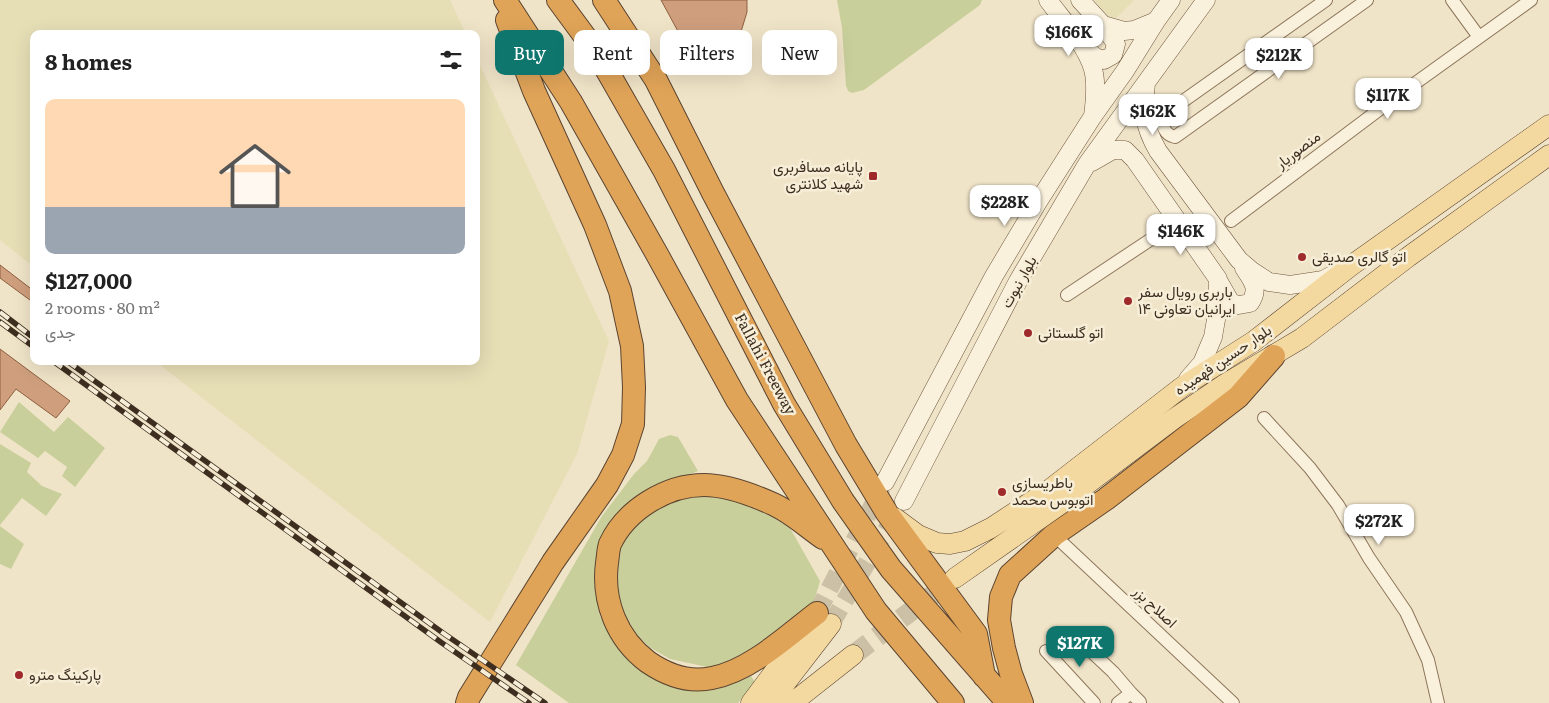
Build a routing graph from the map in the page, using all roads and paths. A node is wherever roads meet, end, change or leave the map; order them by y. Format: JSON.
{"nodes":[{"id":1,"x":500,"y":0,"type":"edge"},
{"id":2,"x":505,"y":0,"type":"edge"},
{"id":3,"x":558,"y":0,"type":"edge"},
{"id":4,"x":604,"y":0,"type":"edge"},
{"id":5,"x":1048,"y":0,"type":"edge"},
{"id":6,"x":1080,"y":0,"type":"edge"},
{"id":7,"x":1171,"y":0,"type":"edge"},
{"id":8,"x":1206,"y":0,"type":"edge"},
{"id":9,"x":1326,"y":0,"type":"edge"},
{"id":10,"x":1367,"y":0,"type":"edge"},
{"id":11,"x":1452,"y":0,"type":"edge"},
{"id":12,"x":1531,"y":0,"type":"edge"},
{"id":13,"x":1156,"y":21,"type":"junction"},
{"id":14,"x":1103,"y":25,"type":"junction"},
{"id":15,"x":1479,"y":37,"type":"junction"},
{"id":16,"x":1082,"y":45,"type":"junction"},
{"id":17,"x":1146,"y":81,"type":"junction"},
{"id":18,"x":1093,"y":116,"type":"junction"},
{"id":19,"x":1547,"y":131,"type":"edge"},
{"id":20,"x":1549,"y":155,"type":"edge"},
{"id":21,"x":1087,"y":164,"type":"junction"},
{"id":22,"x":1199,"y":206,"type":"junction"},
{"id":23,"x":1231,"y":221,"type":"dead end"},
{"id":24,"x":1177,"y":222,"type":"junction"},
{"id":25,"x":1239,"y":260,"type":"junction"},
{"id":26,"x":1352,"y":265,"type":"junction"},
{"id":27,"x":1218,"y":279,"type":"junction"},
{"id":28,"x":1067,"y":295,"type":"dead end"},
{"id":29,"x":1274,"y":356,"type":"junction"},
{"id":30,"x":1182,"y":387,"type":"junction"},
{"id":31,"x":1264,"y":418,"type":"dead end"},
{"id":32,"x":885,"y":482,"type":"tunnel mouth"},
{"id":33,"x":896,"y":507,"type":"junction"},
{"id":34,"x":1054,"y":535,"type":"junction"},
{"id":35,"x":833,"y":545,"type":"junction"},
{"id":36,"x":955,"y":578,"type":"tunnel mouth"},
{"id":37,"x":824,"y":619,"type":"junction"},
{"id":38,"x":1079,"y":640,"type":"dead end"},
{"id":39,"x":1046,"y":651,"type":"dead end"},
{"id":40,"x":854,"y":655,"type":"tunnel mouth"},
{"id":41,"x":984,"y":677,"type":"junction"},
{"id":42,"x":467,"y":703,"type":"edge"},
{"id":43,"x":751,"y":703,"type":"edge"},
{"id":44,"x":770,"y":703,"type":"edge"},
{"id":45,"x":792,"y":703,"type":"edge"},
{"id":46,"x":953,"y":703,"type":"edge"},
{"id":47,"x":1008,"y":703,"type":"edge"},
{"id":48,"x":1022,"y":703,"type":"edge"},
{"id":49,"x":1094,"y":703,"type":"edge"},
{"id":50,"x":1118,"y":703,"type":"edge"},
{"id":51,"x":1233,"y":703,"type":"edge"},
{"id":52,"x":1438,"y":703,"type":"edge"}],
"edges":[{"from":1,"to":42,"type":"highway"},
{"from":2,"to":35,"type":"highway"},
{"from":3,"to":41,"type":"highway","name":"Fallahi Freeway"},
{"from":4,"to":33,"type":"highway"},
{"from":5,"to":16,"type":"main road"},
{"from":6,"to":14,"type":"main road"},
{"from":7,"to":13,"type":"main road","name":"بلوار نبوت"},
{"from":8,"to":17,"type":"main road","name":"بلوار نبوت"},
{"from":9,"to":10,"type":"street"},
{"from":11,"to":15,"type":"street"},
{"from":12,"to":15,"type":"street","name":"منصوریار"},
{"from":13,"to":14,"type":"main road"},
{"from":13,"to":18,"type":"main road","name":"بلوار نبوت"},
{"from":14,"to":16,"type":"main road"},
{"from":15,"to":23,"type":"street","name":"منصوریار"},
{"from":16,"to":18,"type":"main road"},
{"from":17,"to":21,"type":"main road","name":"بلوار نبوت"},
{"from":17,"to":22,"type":"main road"},
{"from":18,"to":32,"type":"main road","name":"بلوار نبوت"},
{"from":19,"to":26,"type":"main road","name":"بلوار حسین فهمیده"},
{"from":20,"to":29,"type":"main road","name":"بلوار حسین فهمیده"},
{"from":21,"to":24,"type":"main road"},
{"from":21,"to":33,"type":"main road","name":"بلوار نبوت"},
{"from":22,"to":24,"type":"main road"},
{"from":22,"to":25,"type":"main road"},
{"from":24,"to":27,"type":"main road"},
{"from":24,"to":28,"type":"street"},
{"from":25,"to":26,"type":"main road"},
{"from":25,"to":27,"type":"main road"},
{"from":26,"to":30,"type":"main road","name":"بلوار حسین فهمیده"},
{"from":27,"to":30,"type":"main road"},
{"from":29,"to":34,"type":"highway"},
{"from":29,"to":36,"type":"main road","name":"بلوار حسین فهمیده"},
{"from":30,"to":33,"type":"main road","name":"بلوار حسین فهمیده"},
{"from":31,"to":52,"type":"street"},
{"from":33,"to":41,"type":"highway"},
{"from":34,"to":48,"type":"highway"},
{"from":34,"to":51,"type":"street","name":"اصلاح بزر"},
{"from":35,"to":37,"type":"highway"},
{"from":35,"to":46,"type":"highway"},
{"from":37,"to":43,"type":"main road"},
{"from":37,"to":44,"type":"main road"},
{"from":38,"to":50,"type":"street"},
{"from":39,"to":49,"type":"street"},
{"from":40,"to":45,"type":"main road"},
{"from":41,"to":47,"type":"highway","name":"Fallahi Freeway"}]}
